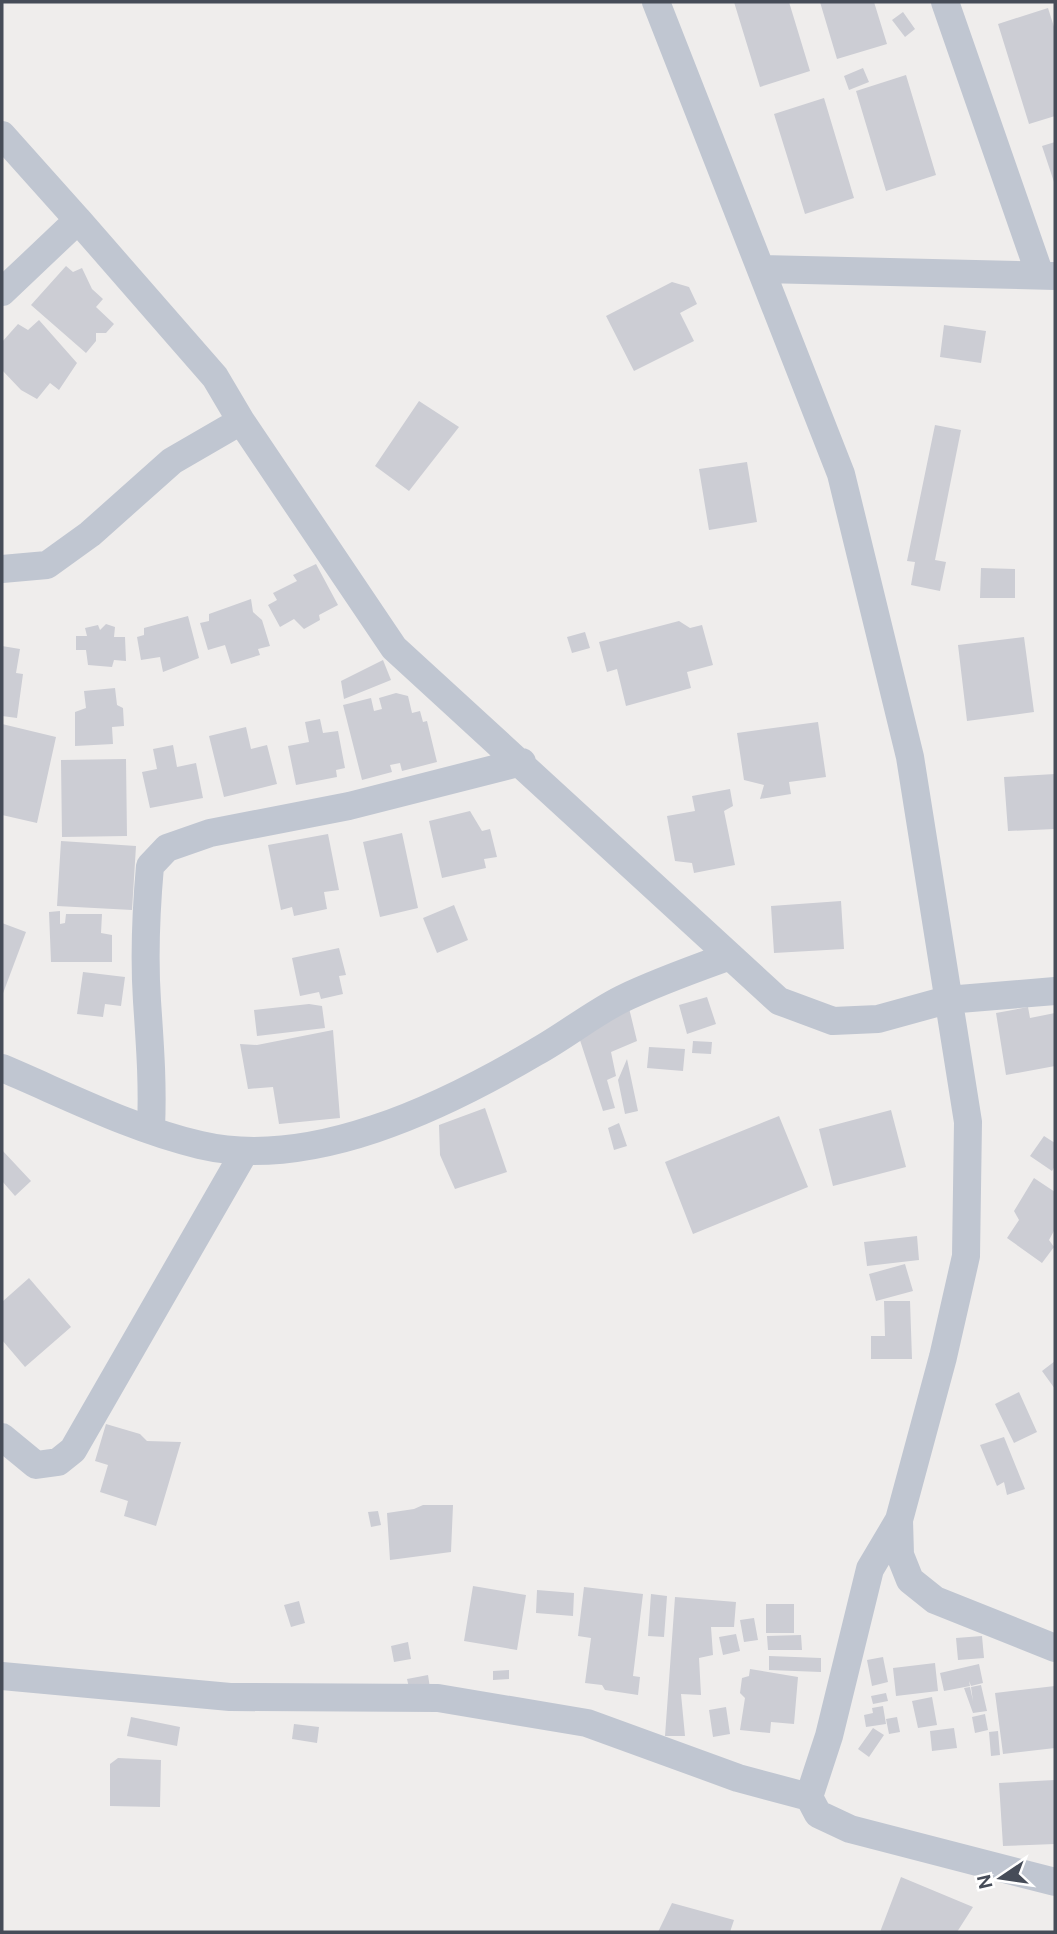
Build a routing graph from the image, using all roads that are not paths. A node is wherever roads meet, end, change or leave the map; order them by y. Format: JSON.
{"nodes":[{"id":1,"x":656,"y":2,"type":"edge"},
{"id":2,"x":946,"y":2,"type":"edge"},
{"id":3,"x":2,"y":135,"type":"edge"},
{"id":4,"x":78,"y":220,"type":"junction"},
{"id":5,"x":762,"y":269,"type":"junction"},
{"id":6,"x":1047,"y":275,"type":"edge"},
{"id":7,"x":2,"y":292,"type":"edge"},
{"id":8,"x":241,"y":421,"type":"junction"},
{"id":9,"x":2,"y":569,"type":"edge"},
{"id":10,"x":522,"y":762,"type":"junction"},
{"id":11,"x":730,"y":956,"type":"junction"},
{"id":12,"x":1055,"y":991,"type":"edge"},
{"id":13,"x":947,"y":1000,"type":"junction"},
{"id":14,"x":2,"y":1068,"type":"edge"},
{"id":15,"x":151,"y":1129,"type":"junction"},
{"id":16,"x":245,"y":1150,"type":"junction"},
{"id":17,"x":2,"y":1437,"type":"edge"},
{"id":18,"x":899,"y":1520,"type":"junction"},
{"id":19,"x":1055,"y":1647,"type":"edge"},
{"id":20,"x":2,"y":1676,"type":"edge"},
{"id":21,"x":809,"y":1797,"type":"junction"},
{"id":22,"x":1055,"y":1882,"type":"edge"}],
"edges":[{"from":1,"to":5,"type":"street"},
{"from":2,"to":6,"type":"street"},
{"from":3,"to":4,"type":"street"},
{"from":4,"to":7,"type":"street"},
{"from":4,"to":8,"type":"street"},
{"from":5,"to":6,"type":"street"},
{"from":5,"to":13,"type":"street"},
{"from":8,"to":9,"type":"street"},
{"from":8,"to":10,"type":"street"},
{"from":10,"to":11,"type":"street"},
{"from":10,"to":15,"type":"street"},
{"from":11,"to":13,"type":"street"},
{"from":11,"to":16,"type":"street"},
{"from":12,"to":13,"type":"street"},
{"from":13,"to":18,"type":"street"},
{"from":14,"to":15,"type":"street"},
{"from":15,"to":16,"type":"street"},
{"from":16,"to":17,"type":"street"},
{"from":18,"to":19,"type":"street"},
{"from":18,"to":21,"type":"street"},
{"from":20,"to":21,"type":"street"},
{"from":21,"to":22,"type":"street"}]}
